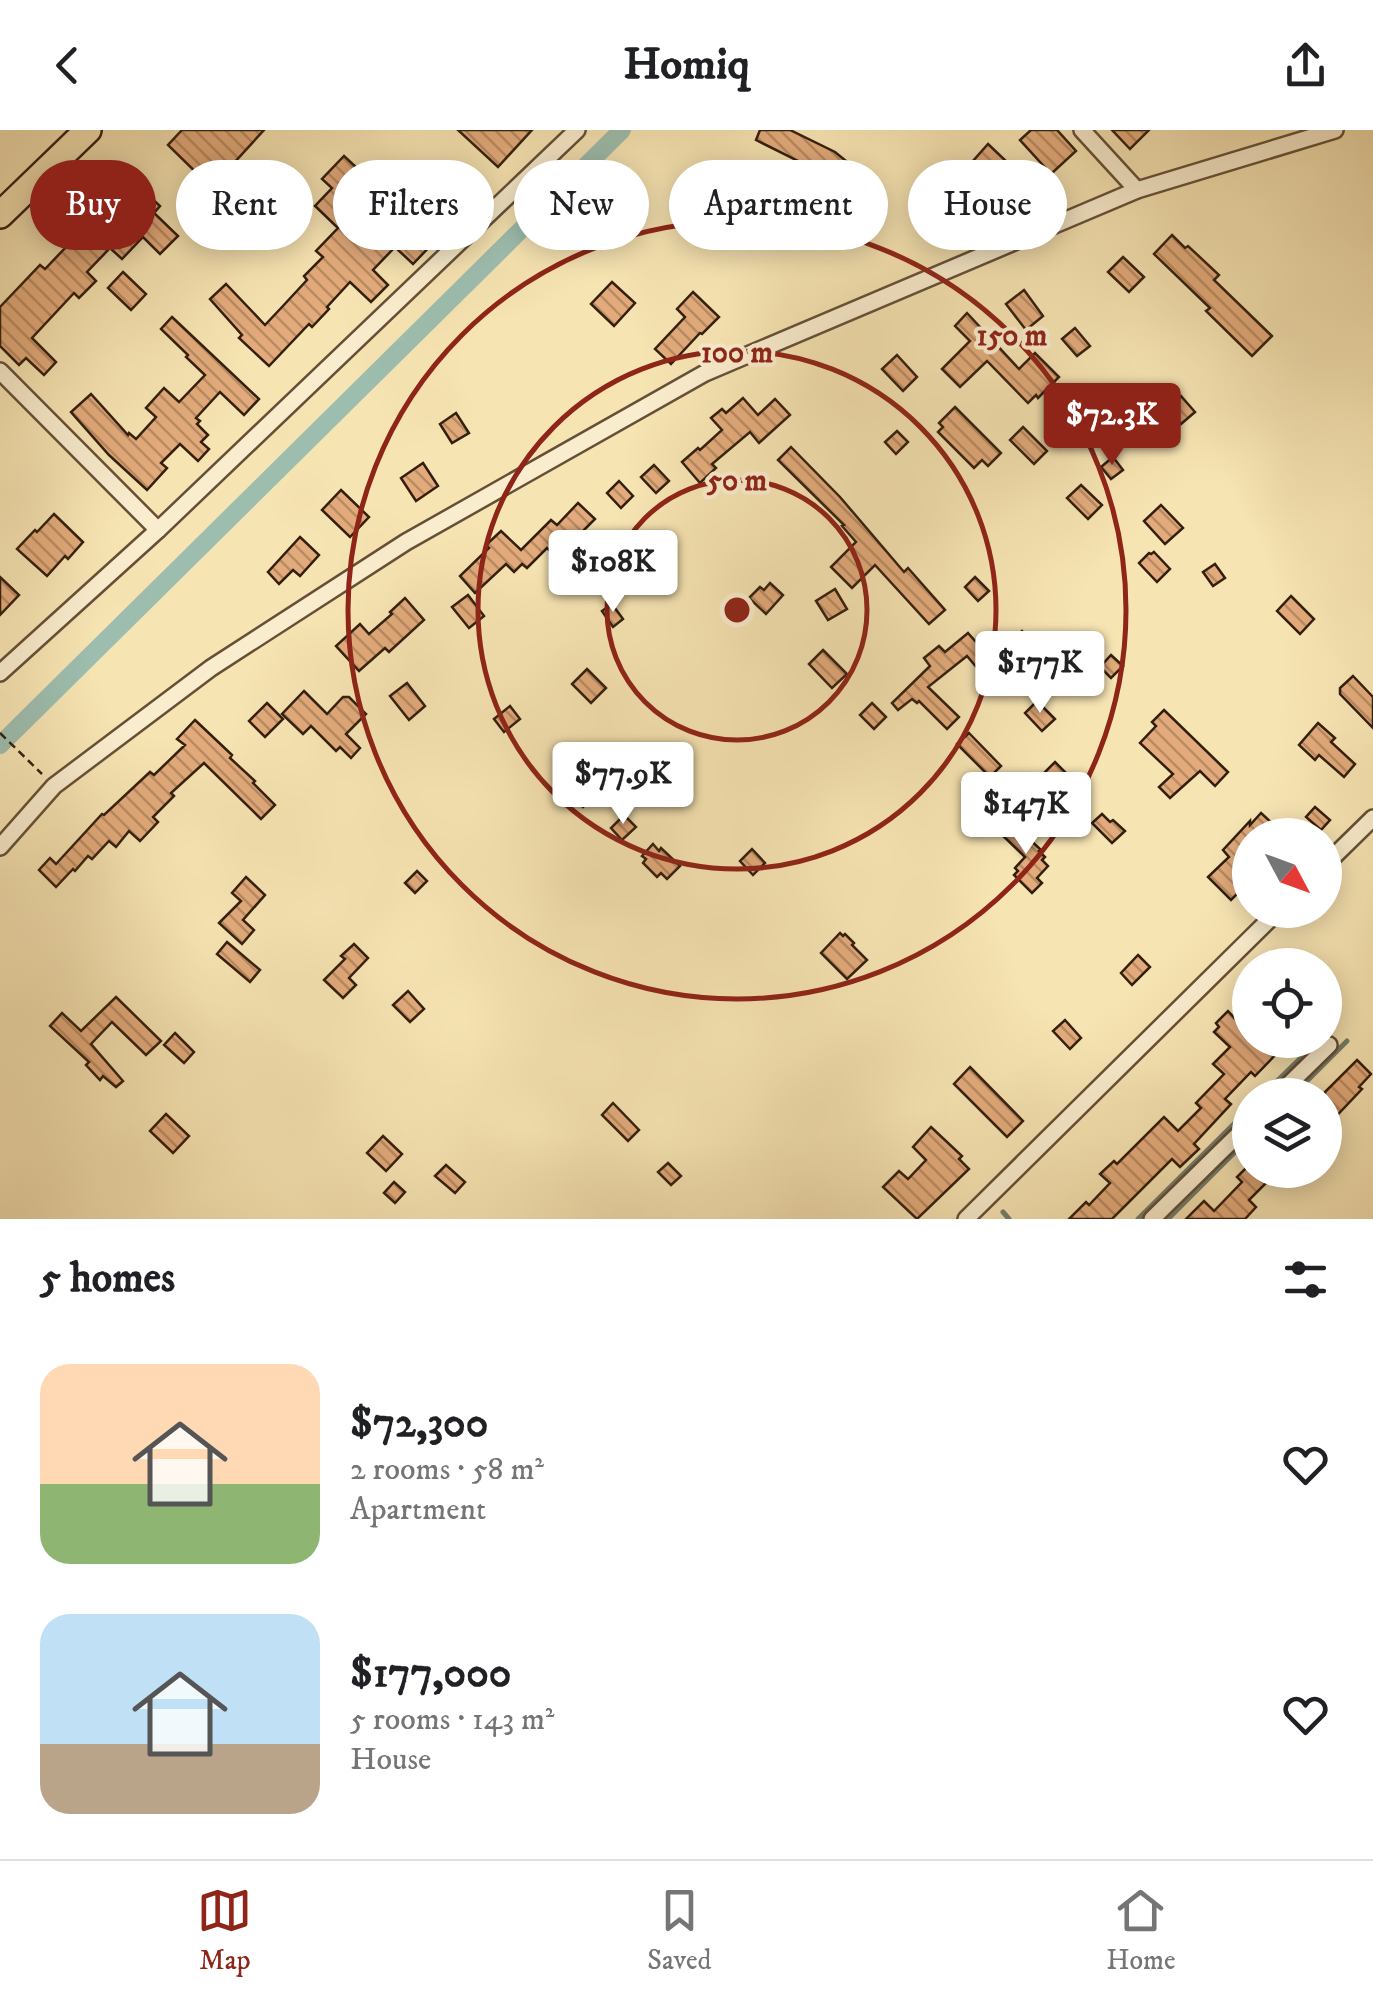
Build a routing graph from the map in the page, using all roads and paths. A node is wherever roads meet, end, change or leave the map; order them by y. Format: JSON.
{"nodes":[{"id":1,"x":88,"y":130,"type":"edge"},
{"id":2,"x":577,"y":130,"type":"edge"},
{"id":3,"x":1082,"y":130,"type":"edge"},
{"id":4,"x":1335,"y":130,"type":"edge"},
{"id":5,"x":1137,"y":190,"type":"junction"},
{"id":6,"x":0,"y":215,"type":"edge"},
{"id":7,"x":0,"y":372,"type":"edge"},
{"id":8,"x":158,"y":530,"type":"junction"},
{"id":9,"x":0,"y":674,"type":"edge"},
{"id":10,"x":0,"y":733,"type":"edge"},
{"id":11,"x":54,"y":786,"type":"junction"},
{"id":12,"x":1373,"y":818,"type":"edge"},
{"id":13,"x":0,"y":847,"type":"edge"},
{"id":14,"x":1342,"y":848,"type":"edge"},
{"id":15,"x":1261,"y":928,"type":"edge"},
{"id":16,"x":1316,"y":1058,"type":"edge"},
{"id":17,"x":1295,"y":1078,"type":"edge"},
{"id":18,"x":1232,"y":1141,"type":"edge"},
{"id":19,"x":974,"y":1216,"type":"edge"},
{"id":20,"x":1152,"y":1219,"type":"edge"}],
"edges":[{"from":1,"to":6,"type":"main road"},
{"from":2,"to":8,"type":"street"},
{"from":3,"to":5,"type":"street"},
{"from":4,"to":5,"type":"street"},
{"from":5,"to":11,"type":"street"},
{"from":7,"to":8,"type":"street"},
{"from":8,"to":9,"type":"street"},
{"from":10,"to":11,"type":"path"},
{"from":11,"to":13,"type":"street"},
{"from":12,"to":14,"type":"street"},
{"from":15,"to":19,"type":"street"},
{"from":16,"to":17,"type":"street"},
{"from":18,"to":20,"type":"street"}]}
